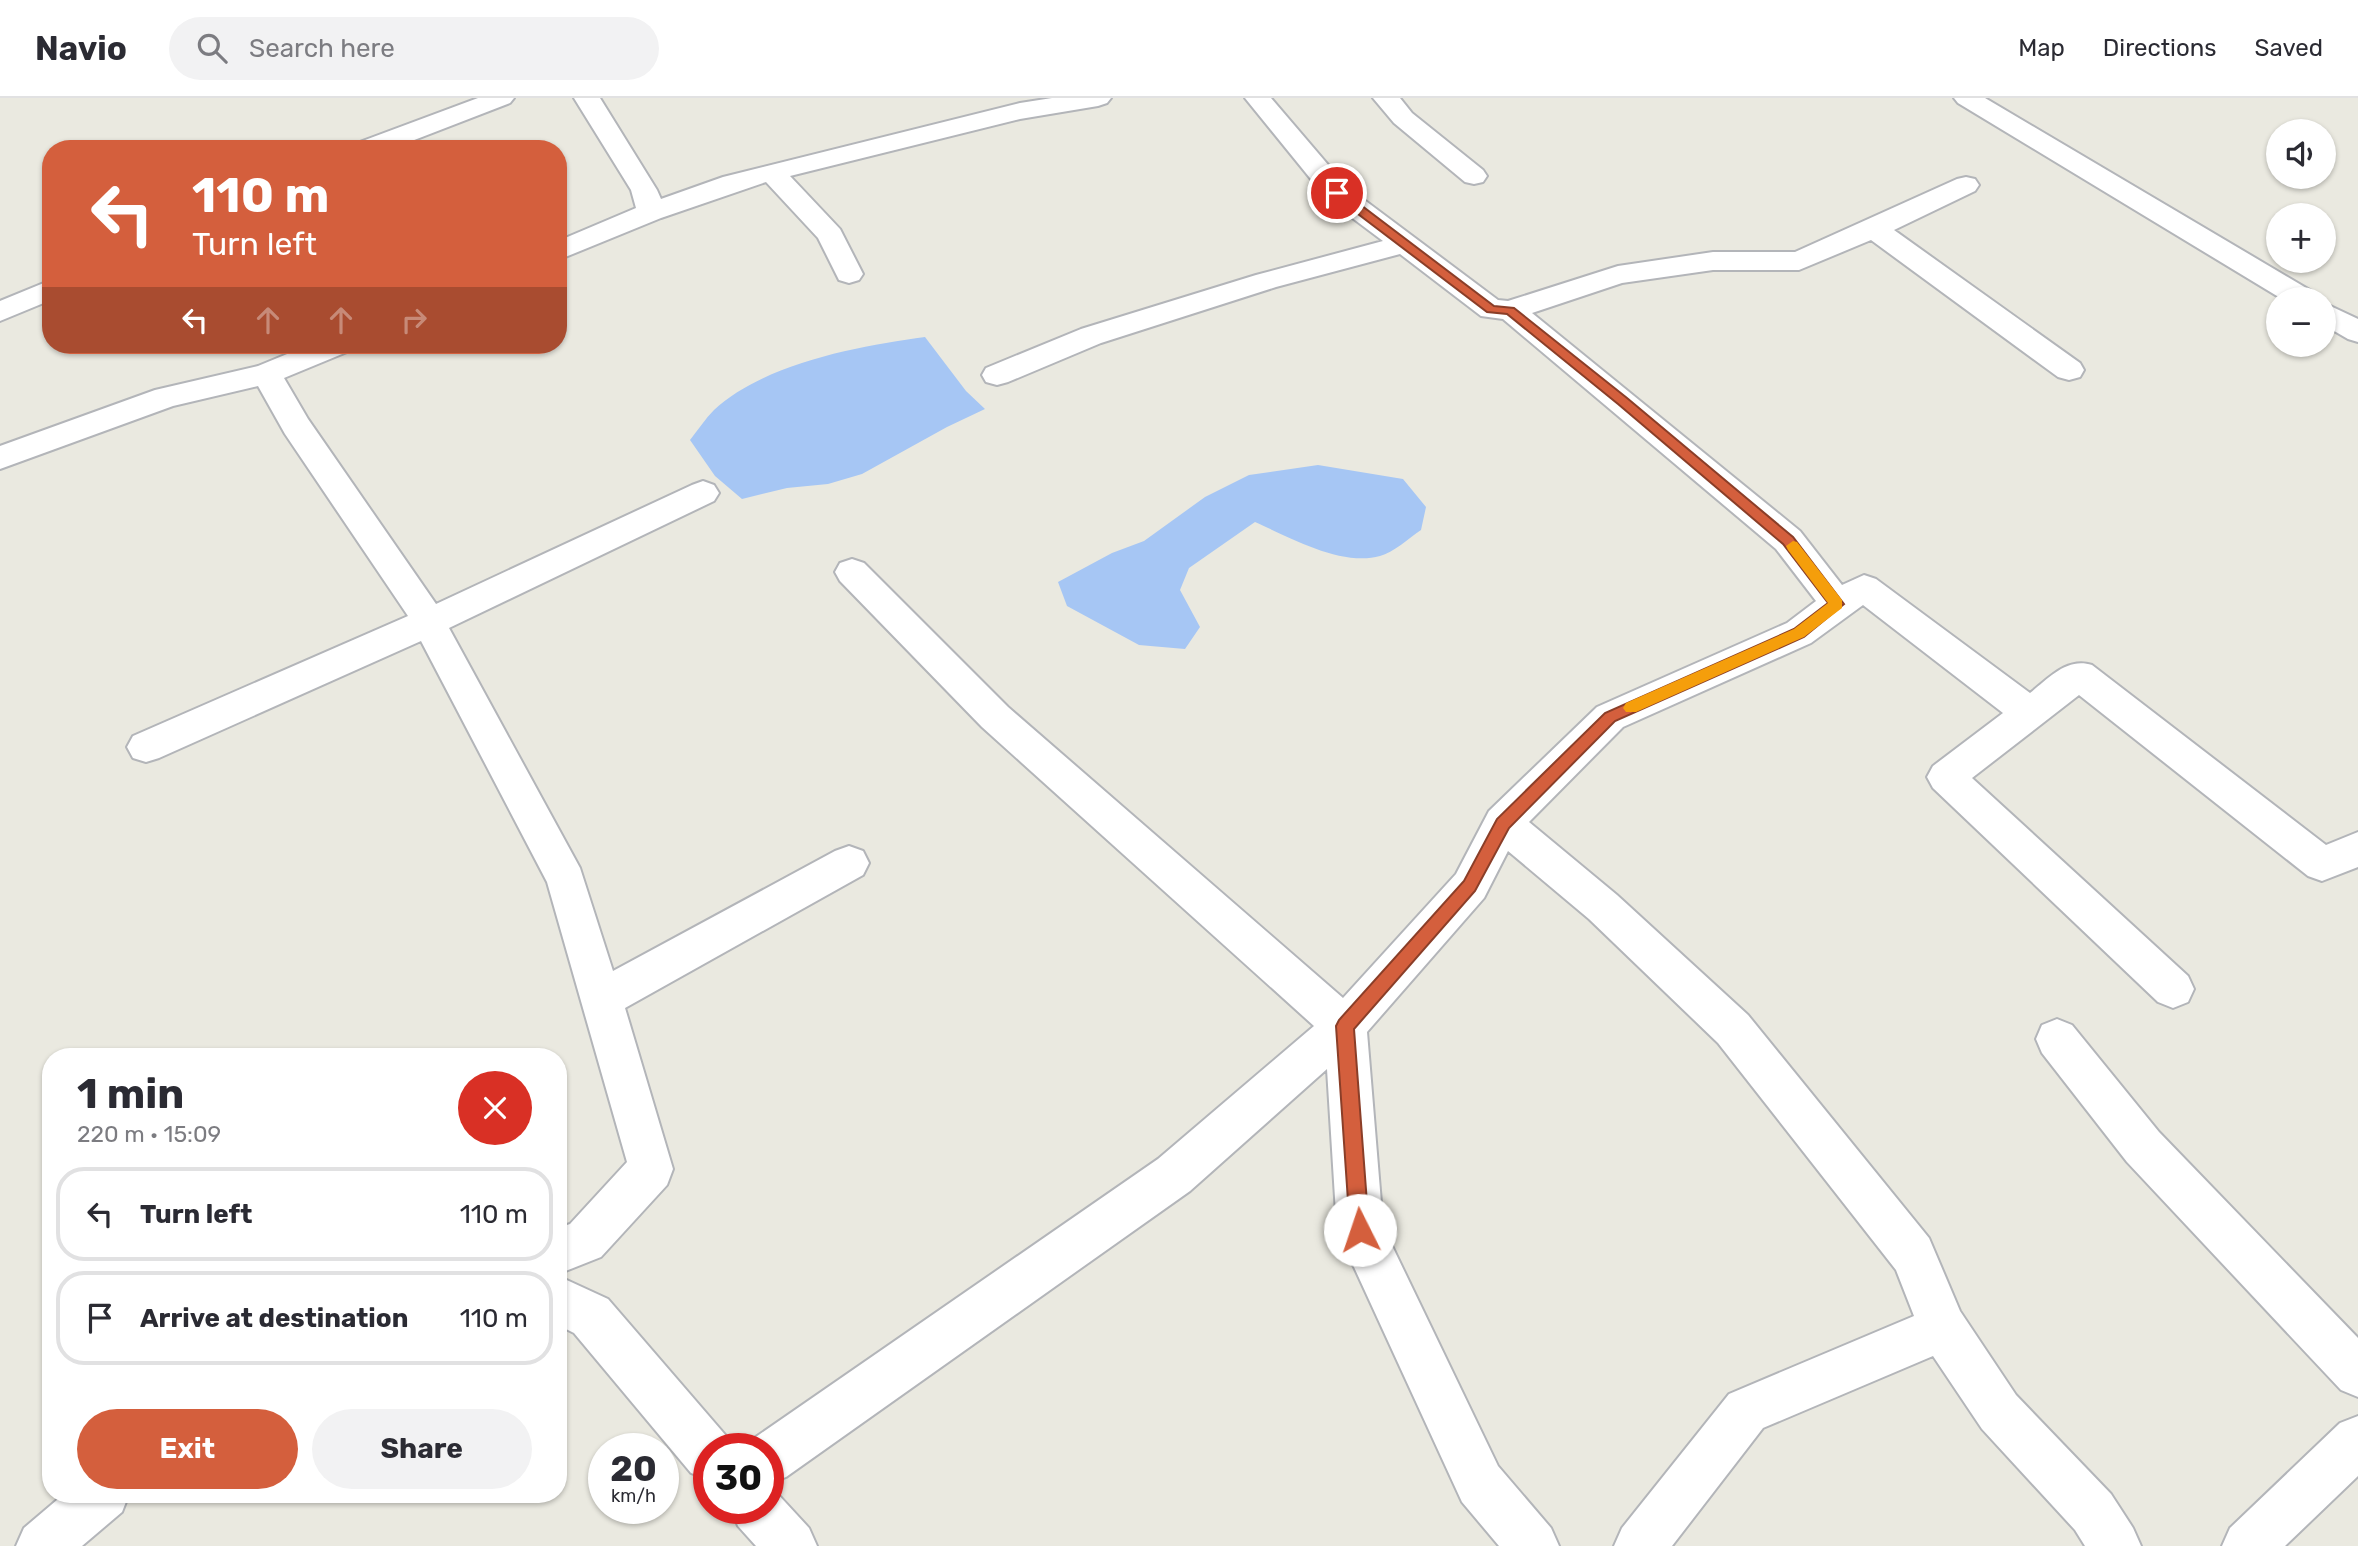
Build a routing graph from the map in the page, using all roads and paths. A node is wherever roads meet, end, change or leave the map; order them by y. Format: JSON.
{"nodes":[{"id":1,"x":501,"y":98,"type":"edge"},
{"id":2,"x":587,"y":98,"type":"edge"},
{"id":3,"x":1098,"y":98,"type":"edge"},
{"id":4,"x":1258,"y":98,"type":"edge"},
{"id":5,"x":1385,"y":98,"type":"edge"},
{"id":6,"x":1967,"y":98,"type":"edge"},
{"id":7,"x":390,"y":140,"type":"edge"},
{"id":8,"x":772,"y":173,"type":"junction"},
{"id":9,"x":1474,"y":176,"type":"dead end"},
{"id":10,"x":1966,"y":185,"type":"dead end"},
{"id":11,"x":651,"y":212,"type":"junction"},
{"id":12,"x":1874,"y":229,"type":"junction"},
{"id":13,"x":1406,"y":244,"type":"junction"},
{"id":14,"x":567,"y":247,"type":"edge"},
{"id":15,"x":849,"y":274,"type":"dead end"},
{"id":16,"x":2283,"y":287,"type":"edge"},
{"id":17,"x":42,"y":293,"type":"edge"},
{"id":18,"x":1510,"y":310,"type":"junction"},
{"id":19,"x":0,"y":312,"type":"edge"},
{"id":20,"x":2336,"y":319,"type":"edge"},
{"id":21,"x":2358,"y":332,"type":"edge"},
{"id":22,"x":314,"y":354,"type":"edge"},
{"id":23,"x":2070,"y":370,"type":"dead end"},
{"id":24,"x":266,"y":374,"type":"junction"},
{"id":25,"x":997,"y":375,"type":"dead end"},
{"id":26,"x":0,"y":458,"type":"edge"},
{"id":27,"x":703,"y":493,"type":"dead end"},
{"id":28,"x":852,"y":572,"type":"dead end"},
{"id":29,"x":1837,"y":604,"type":"junction"},
{"id":30,"x":429,"y":622,"type":"junction"},
{"id":31,"x":2030,"y":713,"type":"junction"},
{"id":32,"x":145,"y":747,"type":"dead end"},
{"id":33,"x":1503,"y":823,"type":"junction"},
{"id":34,"x":2358,"y":849,"type":"edge"},
{"id":35,"x":849,"y":863,"type":"dead end"},
{"id":36,"x":2173,"y":989,"type":"dead end"},
{"id":37,"x":601,"y":999,"type":"junction"},
{"id":38,"x":1345,"y":1026,"type":"junction"},
{"id":39,"x":2057,"y":1039,"type":"dead end"},
{"id":40,"x":567,"y":1248,"type":"edge"},
{"id":41,"x":567,"y":1304,"type":"edge"},
{"id":42,"x":1943,"y":1328,"type":"junction"},
{"id":43,"x":2358,"y":1373,"type":"edge"},
{"id":44,"x":693,"y":1436,"type":"edge"},
{"id":45,"x":2358,"y":1441,"type":"edge"},
{"id":46,"x":784,"y":1448,"type":"edge"},
{"id":47,"x":93,"y":1503,"type":"edge"},
{"id":48,"x":771,"y":1524,"type":"edge"},
{"id":49,"x":42,"y":1546,"type":"edge"},
{"id":50,"x":791,"y":1546,"type":"edge"},
{"id":51,"x":1534,"y":1546,"type":"edge"},
{"id":52,"x":1640,"y":1546,"type":"edge"},
{"id":53,"x":2115,"y":1546,"type":"edge"},
{"id":54,"x":2249,"y":1546,"type":"edge"}],
"edges":[{"from":1,"to":7,"type":"street"},
{"from":2,"to":11,"type":"street"},
{"from":3,"to":8,"type":"street"},
{"from":4,"to":13,"type":"street"},
{"from":5,"to":9,"type":"street"},
{"from":6,"to":16,"type":"street"},
{"from":8,"to":11,"type":"street"},
{"from":8,"to":15,"type":"street"},
{"from":10,"to":12,"type":"street"},
{"from":11,"to":14,"type":"street"},
{"from":12,"to":18,"type":"street"},
{"from":12,"to":23,"type":"street"},
{"from":13,"to":18,"type":"street"},
{"from":13,"to":25,"type":"street"},
{"from":17,"to":19,"type":"street"},
{"from":18,"to":29,"type":"street"},
{"from":20,"to":21,"type":"street"},
{"from":22,"to":24,"type":"street"},
{"from":24,"to":26,"type":"street"},
{"from":24,"to":30,"type":"street"},
{"from":27,"to":30,"type":"street"},
{"from":28,"to":38,"type":"street"},
{"from":29,"to":31,"type":"street"},
{"from":29,"to":33,"type":"street"},
{"from":30,"to":32,"type":"street"},
{"from":30,"to":37,"type":"street"},
{"from":31,"to":34,"type":"street"},
{"from":31,"to":36,"type":"street"},
{"from":33,"to":38,"type":"street"},
{"from":33,"to":42,"type":"street"},
{"from":35,"to":37,"type":"street"},
{"from":37,"to":40,"type":"street"},
{"from":38,"to":46,"type":"street"},
{"from":38,"to":51,"type":"street"},
{"from":39,"to":43,"type":"street"},
{"from":41,"to":44,"type":"street"},
{"from":42,"to":52,"type":"street"},
{"from":42,"to":53,"type":"street"},
{"from":45,"to":54,"type":"street"},
{"from":47,"to":49,"type":"street"},
{"from":48,"to":50,"type":"street"}]}
